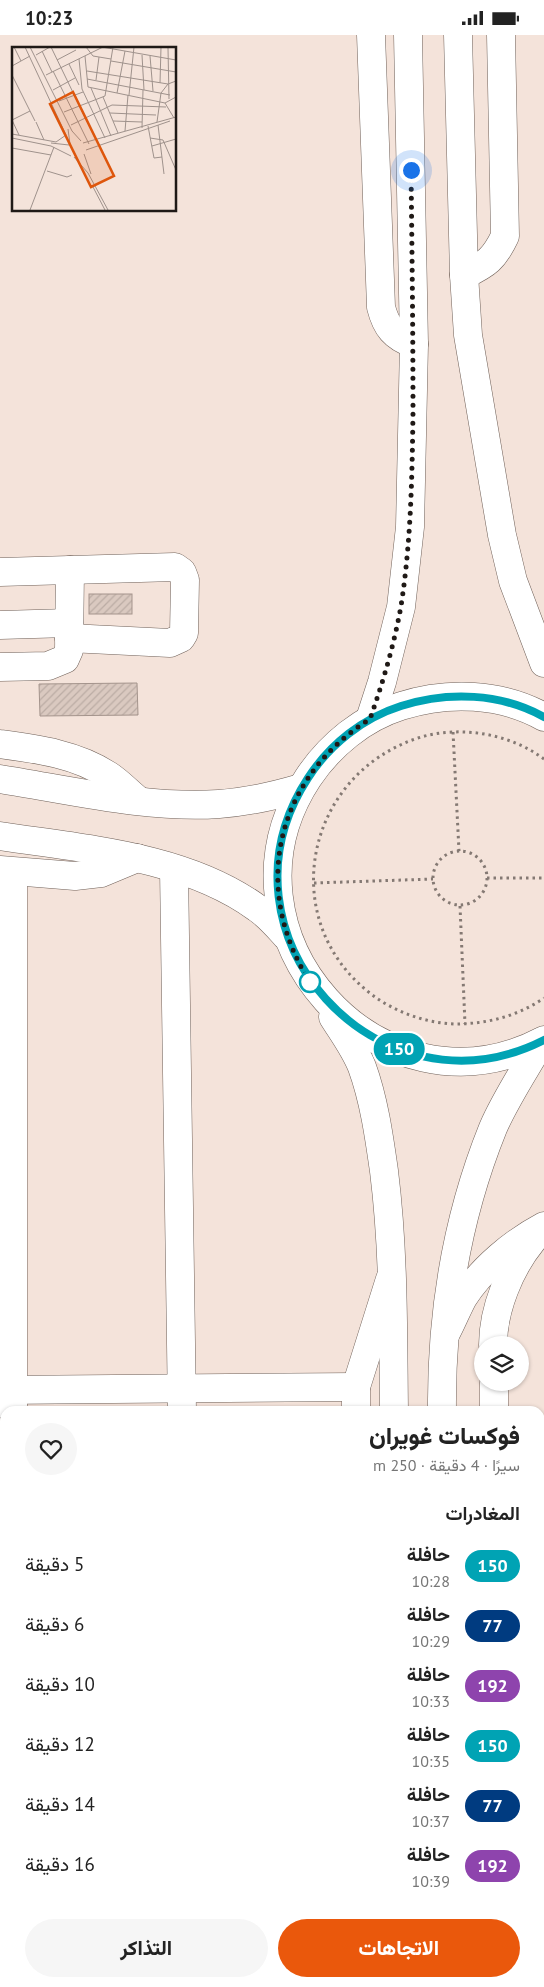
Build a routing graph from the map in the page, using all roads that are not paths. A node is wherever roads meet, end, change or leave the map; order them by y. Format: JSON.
{"nodes":[{"id":1,"x":371,"y":35,"type":"edge"},
{"id":2,"x":408,"y":35,"type":"edge"},
{"id":3,"x":458,"y":35,"type":"edge"},
{"id":4,"x":501,"y":35,"type":"edge"},
{"id":5,"x":464,"y":275,"type":"junction"},
{"id":6,"x":414,"y":345,"type":"junction"},
{"id":7,"x":70,"y":570,"type":"junction"},
{"id":8,"x":0,"y":571,"type":"edge"},
{"id":9,"x":0,"y":625,"type":"edge"},
{"id":10,"x":69,"y":631,"type":"junction"},
{"id":11,"x":544,"y":663,"type":"edge"},
{"id":12,"x":0,"y":667,"type":"edge"},
{"id":13,"x":544,"y":717,"type":"edge"},
{"id":14,"x":370,"y":719,"type":"junction"},
{"id":15,"x":0,"y":744,"type":"edge"},
{"id":16,"x":0,"y":779,"type":"edge"},
{"id":17,"x":301,"y":788,"type":"junction"},
{"id":18,"x":138,"y":800,"type":"junction"},
{"id":19,"x":0,"y":836,"type":"edge"},
{"id":20,"x":136,"y":858,"type":"junction"},
{"id":21,"x":174,"y":869,"type":"junction"},
{"id":22,"x":6,"y":871,"type":"edge"},
{"id":23,"x":287,"y":937,"type":"junction"},
{"id":24,"x":318,"y":992,"type":"junction"},
{"id":25,"x":543,"y":1041,"type":"edge"},
{"id":26,"x":544,"y":1226,"type":"edge"},
{"id":27,"x":393,"y":1271,"type":"junction"},
{"id":28,"x":493,"y":1336,"type":"edge"},
{"id":29,"x":444,"y":1337,"type":"junction"},
{"id":30,"x":494,"y":1391,"type":"edge"},
{"id":31,"x":9,"y":1397,"type":"edge"},
{"id":32,"x":182,"y":1399,"type":"edge"},
{"id":33,"x":356,"y":1399,"type":"edge"},
{"id":34,"x":394,"y":1406,"type":"edge"},
{"id":35,"x":442,"y":1406,"type":"edge"},
{"id":36,"x":494,"y":1406,"type":"edge"}],
"edges":[{"from":1,"to":6,"type":"street"},
{"from":2,"to":6,"type":"street"},
{"from":3,"to":5,"type":"street"},
{"from":4,"to":5,"type":"street"},
{"from":5,"to":11,"type":"street"},
{"from":6,"to":14,"type":"street"},
{"from":7,"to":8,"type":"street"},
{"from":7,"to":10,"type":"street"},
{"from":7,"to":10,"type":"street"},
{"from":9,"to":10,"type":"street"},
{"from":10,"to":12,"type":"street"},
{"from":13,"to":14,"type":"street"},
{"from":14,"to":17,"type":"street"},
{"from":15,"to":18,"type":"street"},
{"from":16,"to":18,"type":"street"},
{"from":17,"to":18,"type":"street"},
{"from":17,"to":23,"type":"street"},
{"from":19,"to":20,"type":"street"},
{"from":20,"to":21,"type":"street"},
{"from":20,"to":22,"type":"street"},
{"from":21,"to":23,"type":"street"},
{"from":21,"to":32,"type":"street"},
{"from":22,"to":31,"type":"street"},
{"from":23,"to":24,"type":"street"},
{"from":24,"to":25,"type":"street"},
{"from":24,"to":27,"type":"street"},
{"from":25,"to":29,"type":"street"},
{"from":26,"to":28,"type":"street"},
{"from":26,"to":29,"type":"street"},
{"from":27,"to":33,"type":"street"},
{"from":27,"to":34,"type":"street"},
{"from":29,"to":35,"type":"street"},
{"from":30,"to":36,"type":"street"},
{"from":31,"to":32,"type":"street"},
{"from":32,"to":33,"type":"street"}]}
